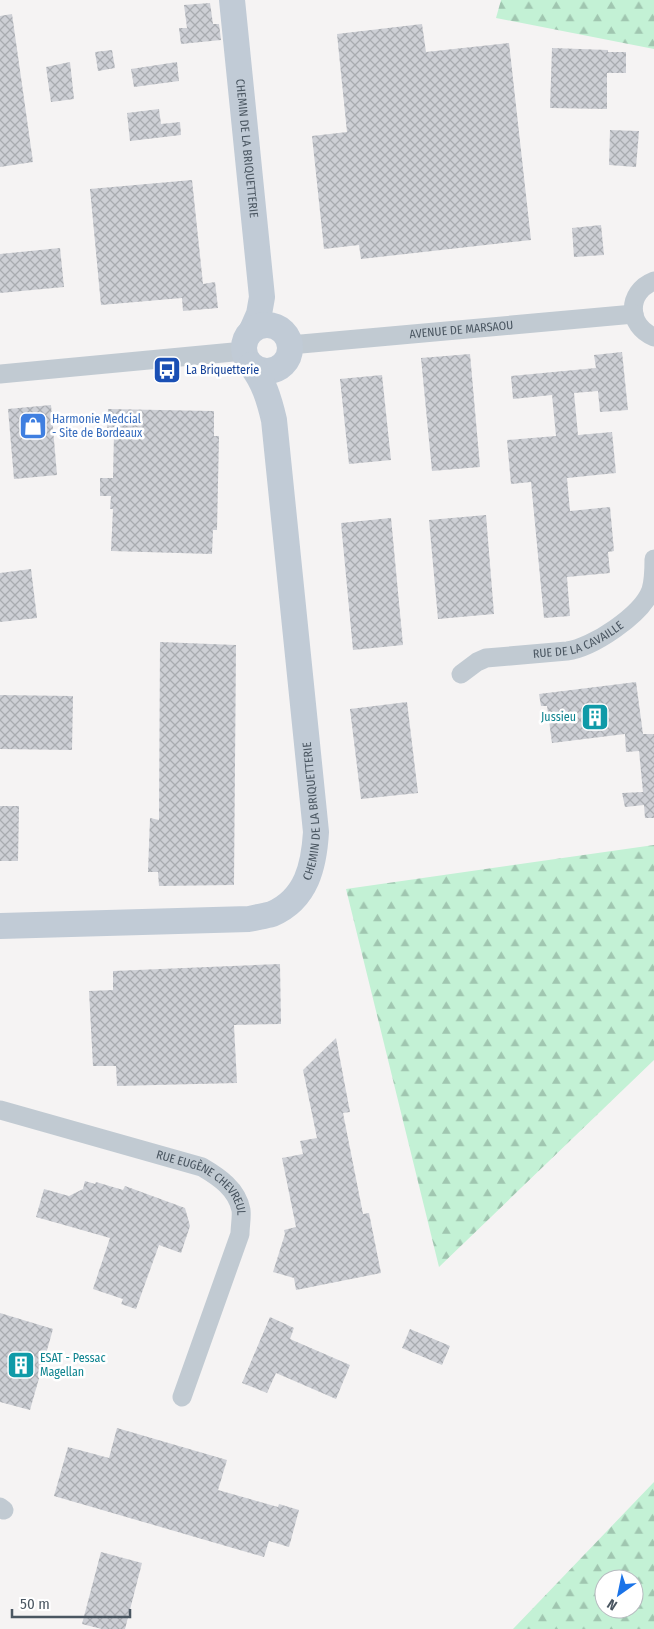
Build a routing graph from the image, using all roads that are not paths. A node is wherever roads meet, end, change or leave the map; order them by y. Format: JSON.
{"nodes":[{"id":1,"x":232,"y":0,"type":"edge"},
{"id":2,"x":654,"y":281,"type":"edge"},
{"id":3,"x":262,"y":297,"type":"junction"},
{"id":4,"x":634,"y":314,"type":"junction"},
{"id":5,"x":654,"y":337,"type":"edge"},
{"id":6,"x":285,"y":346,"type":"junction"},
{"id":7,"x":249,"y":348,"type":"junction"},
{"id":8,"x":0,"y":374,"type":"edge"},
{"id":9,"x":274,"y":420,"type":"junction"},
{"id":10,"x":654,"y":559,"type":"edge"},
{"id":11,"x":460,"y":674,"type":"dead end"},
{"id":12,"x":0,"y":926,"type":"edge"},
{"id":13,"x":0,"y":1110,"type":"edge"},
{"id":14,"x":182,"y":1397,"type":"dead end"}],
"edges":[{"from":1,"to":3,"type":"street","name":"CHEMIN DE LA BRIQUETTERIE"},
{"from":2,"to":4,"type":"street"},
{"from":3,"to":6,"type":"street","name":"CHEMIN DE LA BRIQUETTERIE"},
{"from":3,"to":7,"type":"street","name":"CHEMIN DE LA BRIQUETTERIE"},
{"from":4,"to":5,"type":"street"},
{"from":4,"to":6,"type":"street","name":"AVENUE DE MARSAOU"},
{"from":6,"to":7,"type":"street"},
{"from":6,"to":7,"type":"street"},
{"from":6,"to":9,"type":"street","name":"CHEMIN DE LA BRIQUETTERIE"},
{"from":7,"to":8,"type":"street"},
{"from":7,"to":9,"type":"street","name":"CHEMIN DE LA BRIQUETTERIE"},
{"from":9,"to":12,"type":"street","name":"CHEMIN DE LA BRIQUETTERIE"},
{"from":10,"to":11,"type":"street","name":"RUE DE LA CAVAILLE"},
{"from":13,"to":14,"type":"street","name":"RUE EUGÈNE CHEVREUL"}]}
